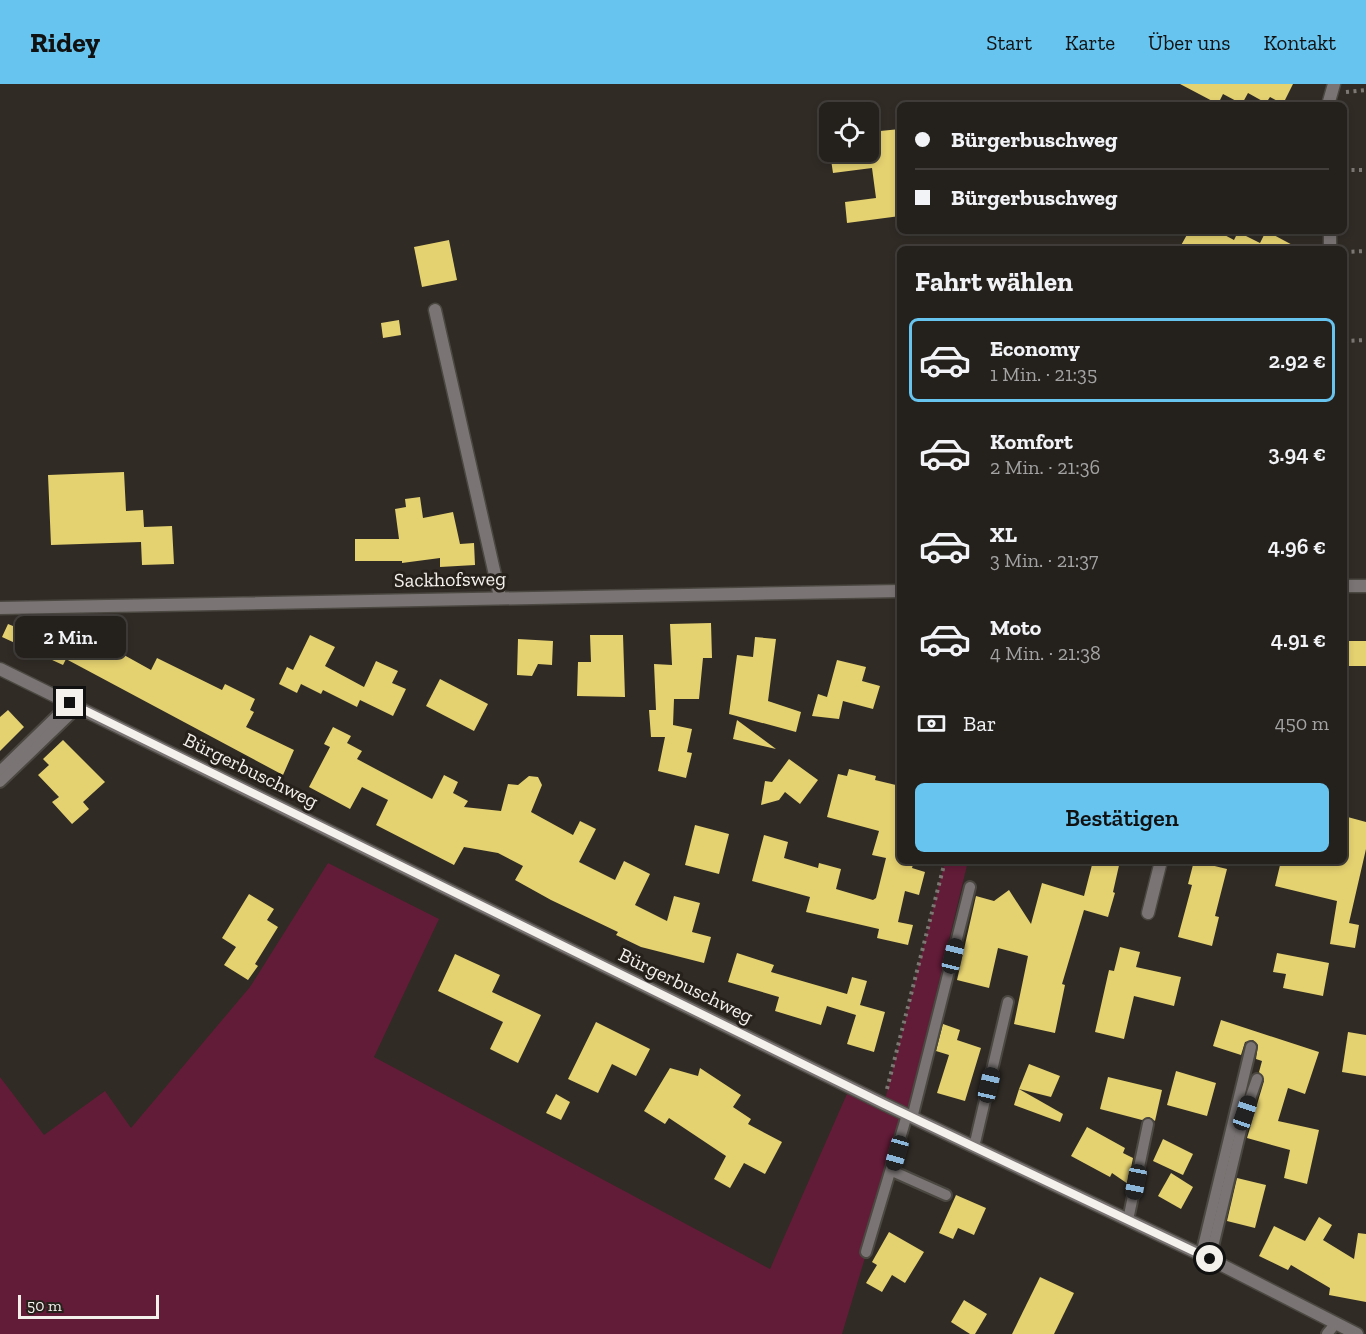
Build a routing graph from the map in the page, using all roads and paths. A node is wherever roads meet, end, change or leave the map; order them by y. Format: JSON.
{"nodes":[{"id":1,"x":1334,"y":84,"type":"edge"},
{"id":2,"x":1329,"y":102,"type":"edge"},
{"id":3,"x":1347,"y":170,"type":"edge"},
{"id":4,"x":1366,"y":170,"type":"edge"},
{"id":5,"x":1366,"y":251,"type":"edge"},
{"id":6,"x":1347,"y":252,"type":"edge"},
{"id":7,"x":435,"y":310,"type":"dead end"},
{"id":8,"x":1366,"y":340,"type":"edge"},
{"id":9,"x":1347,"y":341,"type":"edge"},
{"id":10,"x":1347,"y":586,"type":"edge"},
{"id":11,"x":1366,"y":586,"type":"edge"},
{"id":12,"x":897,"y":591,"type":"edge"},
{"id":13,"x":500,"y":597,"type":"junction"},
{"id":14,"x":0,"y":608,"type":"edge"},
{"id":15,"x":0,"y":669,"type":"edge"},
{"id":16,"x":74,"y":705,"type":"junction"},
{"id":17,"x":0,"y":771,"type":"edge"},
{"id":18,"x":0,"y":782,"type":"edge"},
{"id":19,"x":944,"y":864,"type":"edge"},
{"id":20,"x":1160,"y":864,"type":"edge"},
{"id":21,"x":970,"y":887,"type":"dead end"},
{"id":22,"x":1148,"y":913,"type":"dead end"},
{"id":23,"x":1008,"y":1002,"type":"dead end"},
{"id":24,"x":1251,"y":1047,"type":"dead end"},
{"id":25,"x":1257,"y":1078,"type":"dead end"},
{"id":26,"x":884,"y":1104,"type":"junction"},
{"id":27,"x":910,"y":1117,"type":"junction"},
{"id":28,"x":1148,"y":1124,"type":"dead end"},
{"id":29,"x":974,"y":1147,"type":"junction"},
{"id":30,"x":892,"y":1171,"type":"junction"},
{"id":31,"x":946,"y":1194,"type":"dead end"},
{"id":32,"x":1128,"y":1220,"type":"junction"},
{"id":33,"x":866,"y":1252,"type":"dead end"},
{"id":34,"x":1205,"y":1257,"type":"junction"},
{"id":35,"x":1336,"y":1323,"type":"junction"},
{"id":36,"x":1327,"y":1334,"type":"edge"},
{"id":37,"x":1357,"y":1334,"type":"edge"}],
"edges":[{"from":1,"to":2,"type":"street"},
{"from":3,"to":4,"type":"path"},
{"from":5,"to":6,"type":"path"},
{"from":7,"to":13,"type":"street"},
{"from":8,"to":9,"type":"path"},
{"from":10,"to":11,"type":"street"},
{"from":12,"to":13,"type":"street","name":"Sackhofsweg"},
{"from":13,"to":14,"type":"street","name":"Sackhofsweg"},
{"from":15,"to":16,"type":"street","name":"Bürgerbuschweg"},
{"from":16,"to":17,"type":"lane"},
{"from":16,"to":18,"type":"lane"},
{"from":16,"to":26,"type":"street","name":"Bürgerbuschweg"},
{"from":19,"to":26,"type":"path"},
{"from":20,"to":22,"type":"street"},
{"from":21,"to":27,"type":"lane"},
{"from":23,"to":29,"type":"lane"},
{"from":24,"to":34,"type":"lane"},
{"from":25,"to":34,"type":"lane"},
{"from":26,"to":27,"type":"street","name":"Bürgerbuschweg"},
{"from":27,"to":29,"type":"street","name":"Bürgerbuschweg"},
{"from":27,"to":30,"type":"lane"},
{"from":28,"to":32,"type":"lane"},
{"from":29,"to":32,"type":"street","name":"Bürgerbuschweg"},
{"from":30,"to":31,"type":"lane"},
{"from":30,"to":33,"type":"lane"},
{"from":32,"to":34,"type":"street","name":"Bürgerbuschweg"},
{"from":34,"to":35,"type":"street","name":"Bürgerbuschweg"},
{"from":35,"to":36,"type":"lane"},
{"from":35,"to":37,"type":"street","name":"Bürgerbuschweg"}]}
